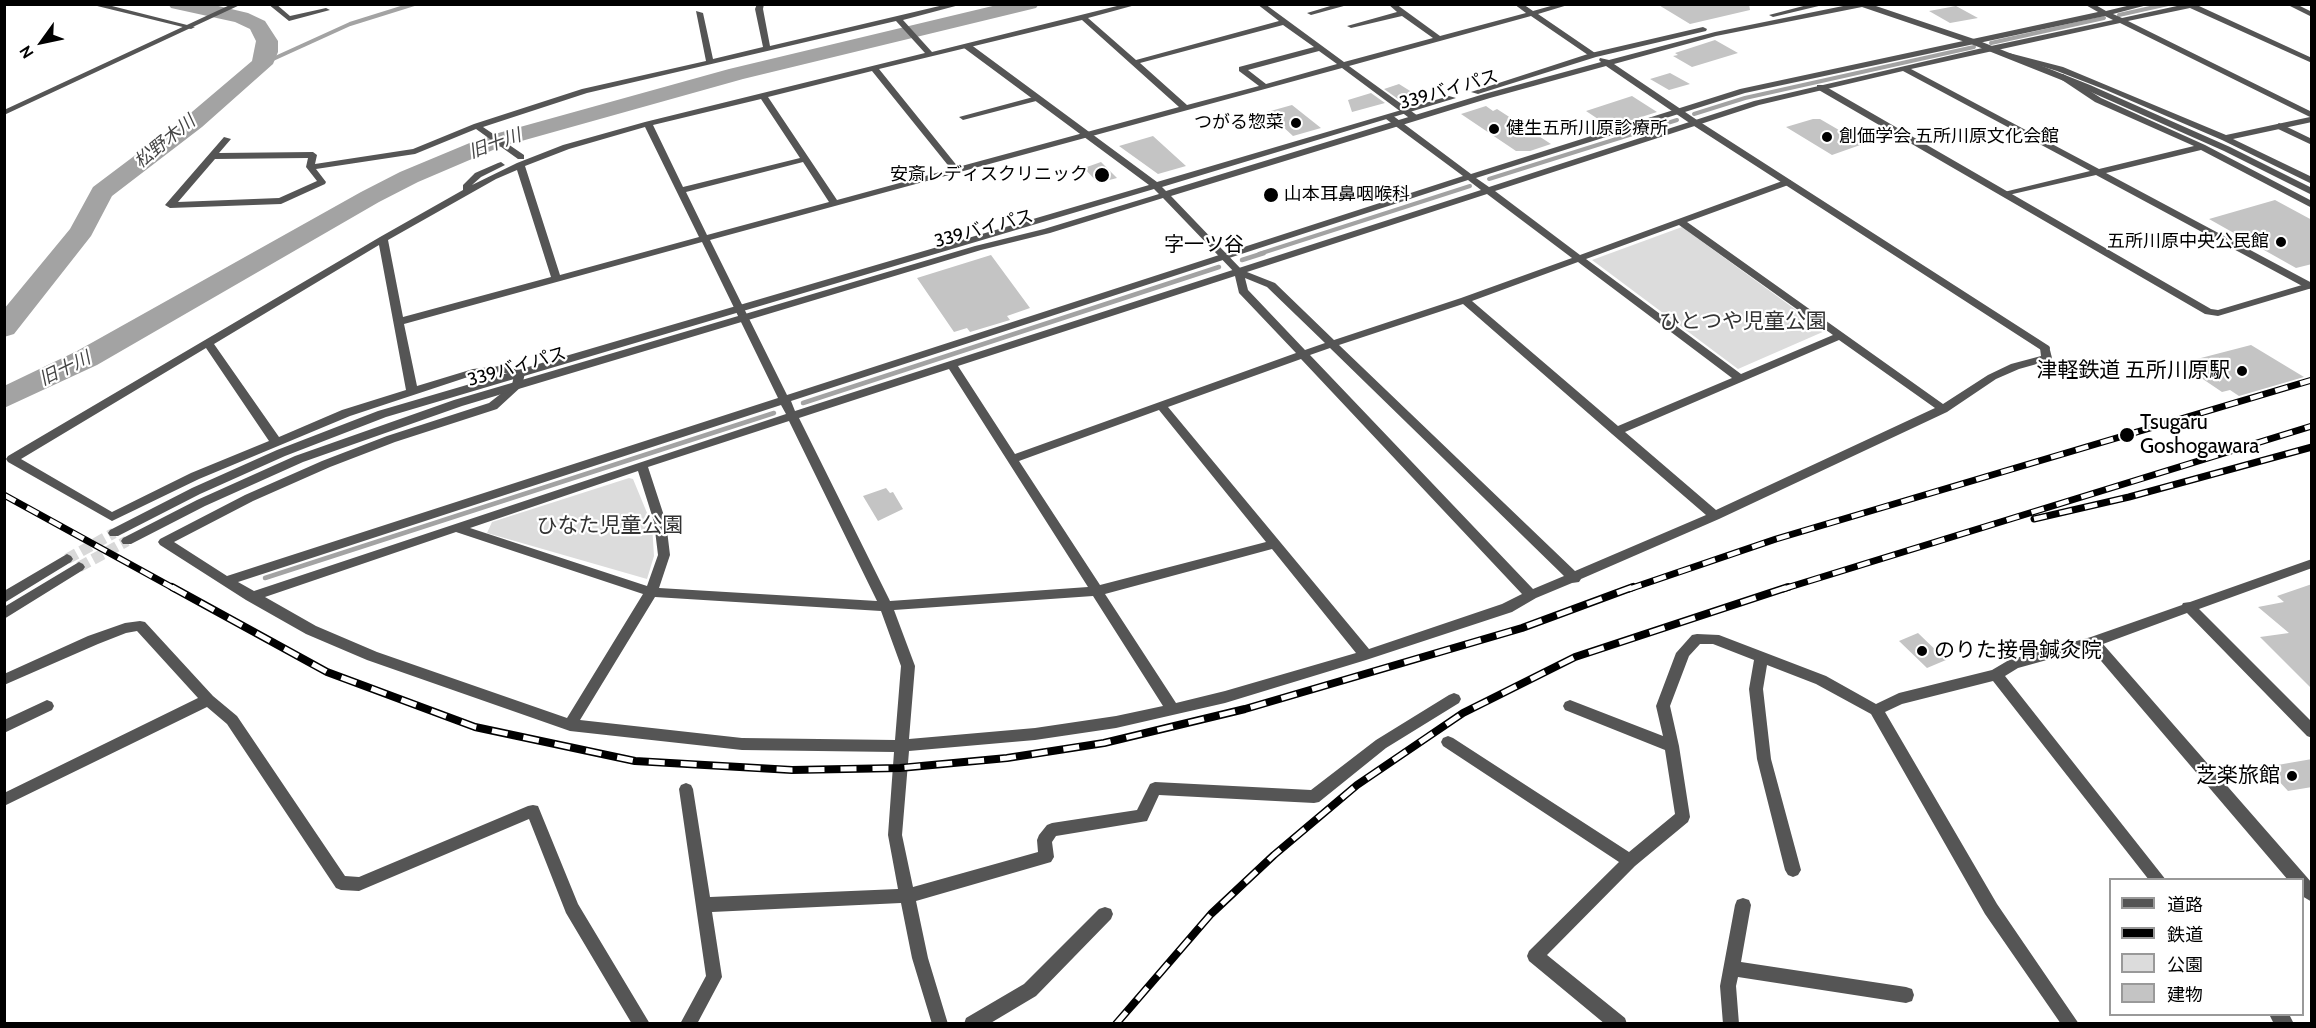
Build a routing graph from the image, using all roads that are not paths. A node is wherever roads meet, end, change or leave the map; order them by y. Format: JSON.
{"nodes":[{"id":1,"x":92,"y":4,"type":"edge"},
{"id":2,"x":239,"y":4,"type":"edge"},
{"id":3,"x":271,"y":4,"type":"edge"},
{"id":4,"x":761,"y":4,"type":"edge"},
{"id":5,"x":960,"y":4,"type":"edge"},
{"id":6,"x":1136,"y":4,"type":"edge"},
{"id":7,"x":1260,"y":4,"type":"edge"},
{"id":8,"x":1348,"y":4,"type":"edge"},
{"id":9,"x":1391,"y":4,"type":"edge"},
{"id":10,"x":1517,"y":4,"type":"edge"},
{"id":11,"x":1568,"y":4,"type":"edge"},
{"id":12,"x":1824,"y":4,"type":"edge"},
{"id":13,"x":2087,"y":4,"type":"edge"},
{"id":14,"x":2148,"y":4,"type":"edge"},
{"id":15,"x":2289,"y":4,"type":"edge"},
{"id":16,"x":1863,"y":5,"type":"edge"},
{"id":17,"x":2195,"y":5,"type":"edge"},
{"id":18,"x":327,"y":10,"type":"dead end"},
{"id":19,"x":699,"y":13,"type":"dead end"},
{"id":20,"x":1311,"y":13,"type":"dead end"},
{"id":21,"x":1403,"y":13,"type":"junction"},
{"id":22,"x":1530,"y":13,"type":"junction"},
{"id":23,"x":2106,"y":14,"type":"junction"},
{"id":24,"x":2312,"y":15,"type":"edge"},
{"id":25,"x":1083,"y":17,"type":"junction"},
{"id":26,"x":898,"y":20,"type":"junction"},
{"id":27,"x":2120,"y":21,"type":"junction"},
{"id":28,"x":1284,"y":22,"type":"junction"},
{"id":29,"x":194,"y":26,"type":"junction"},
{"id":30,"x":1351,"y":26,"type":"dead end"},
{"id":31,"x":1437,"y":38,"type":"junction"},
{"id":32,"x":1974,"y":42,"type":"junction"},
{"id":33,"x":967,"y":46,"type":"junction"},
{"id":34,"x":767,"y":48,"type":"junction"},
{"id":35,"x":1320,"y":48,"type":"junction"},
{"id":36,"x":1991,"y":48,"type":"junction"},
{"id":37,"x":930,"y":54,"type":"junction"},
{"id":38,"x":1594,"y":55,"type":"junction"},
{"id":39,"x":2008,"y":55,"type":"junction"},
{"id":40,"x":2310,"y":59,"type":"edge"},
{"id":41,"x":710,"y":62,"type":"junction"},
{"id":42,"x":1136,"y":62,"type":"junction"},
{"id":43,"x":1608,"y":63,"type":"junction"},
{"id":44,"x":1341,"y":64,"type":"junction"},
{"id":45,"x":874,"y":68,"type":"junction"},
{"id":46,"x":1905,"y":69,"type":"junction"},
{"id":47,"x":2060,"y":76,"type":"junction"},
{"id":48,"x":1263,"y":85,"type":"junction"},
{"id":49,"x":1820,"y":87,"type":"junction"},
{"id":50,"x":763,"y":95,"type":"junction"},
{"id":51,"x":1037,"y":98,"type":"junction"},
{"id":52,"x":1184,"y":106,"type":"junction"},
{"id":53,"x":1678,"y":111,"type":"junction"},
{"id":54,"x":4,"y":113,"type":"edge"},
{"id":55,"x":1410,"y":115,"type":"junction"},
{"id":56,"x":963,"y":117,"type":"dead end"},
{"id":57,"x":2312,"y":117,"type":"edge"},
{"id":58,"x":1393,"y":120,"type":"junction"},
{"id":59,"x":1694,"y":122,"type":"junction"},
{"id":60,"x":648,"y":124,"type":"junction"},
{"id":61,"x":2279,"y":126,"type":"junction"},
{"id":62,"x":479,"y":127,"type":"junction"},
{"id":63,"x":1084,"y":134,"type":"junction"},
{"id":64,"x":2225,"y":138,"type":"junction"},
{"id":65,"x":227,"y":139,"type":"dead end"},
{"id":66,"x":2312,"y":142,"type":"edge"},
{"id":67,"x":2202,"y":147,"type":"junction"},
{"id":68,"x":213,"y":156,"type":"junction"},
{"id":69,"x":520,"y":159,"type":"junction"},
{"id":70,"x":805,"y":159,"type":"junction"},
{"id":71,"x":310,"y":167,"type":"junction"},
{"id":72,"x":956,"y":170,"type":"junction"},
{"id":73,"x":2098,"y":172,"type":"junction"},
{"id":74,"x":1469,"y":177,"type":"junction"},
{"id":75,"x":2312,"y":181,"type":"edge"},
{"id":76,"x":1788,"y":182,"type":"junction"},
{"id":77,"x":1155,"y":185,"type":"junction"},
{"id":78,"x":1485,"y":189,"type":"junction"},
{"id":79,"x":681,"y":190,"type":"junction"},
{"id":80,"x":2312,"y":192,"type":"edge"},
{"id":81,"x":2007,"y":194,"type":"junction"},
{"id":82,"x":1166,"y":195,"type":"junction"},
{"id":83,"x":834,"y":203,"type":"junction"},
{"id":84,"x":2312,"y":205,"type":"edge"},
{"id":85,"x":1681,"y":222,"type":"junction"},
{"id":86,"x":705,"y":237,"type":"junction"},
{"id":87,"x":383,"y":239,"type":"junction"},
{"id":88,"x":1226,"y":257,"type":"junction"},
{"id":89,"x":1579,"y":259,"type":"junction"},
{"id":90,"x":1239,"y":272,"type":"junction"},
{"id":91,"x":556,"y":278,"type":"junction"},
{"id":92,"x":2311,"y":285,"type":"edge"},
{"id":93,"x":1465,"y":300,"type":"junction"},
{"id":94,"x":742,"y":313,"type":"junction"},
{"id":95,"x":399,"y":322,"type":"junction"},
{"id":96,"x":1842,"y":335,"type":"junction"},
{"id":97,"x":208,"y":343,"type":"junction"},
{"id":98,"x":1334,"y":343,"type":"junction"},
{"id":99,"x":1302,"y":355,"type":"junction"},
{"id":100,"x":952,"y":366,"type":"junction"},
{"id":101,"x":520,"y":373,"type":"junction"},
{"id":102,"x":1740,"y":378,"type":"junction"},
{"id":103,"x":518,"y":386,"type":"junction"},
{"id":104,"x":412,"y":391,"type":"junction"},
{"id":105,"x":785,"y":400,"type":"junction"},
{"id":106,"x":1161,"y":406,"type":"junction"},
{"id":107,"x":1943,"y":409,"type":"junction"},
{"id":108,"x":794,"y":418,"type":"junction"},
{"id":109,"x":1616,"y":431,"type":"junction"},
{"id":110,"x":275,"y":440,"type":"junction"},
{"id":111,"x":1013,"y":459,"type":"junction"},
{"id":112,"x":642,"y":465,"type":"junction"},
{"id":113,"x":1715,"y":516,"type":"junction"},
{"id":114,"x":457,"y":528,"type":"junction"},
{"id":115,"x":114,"y":533,"type":"tunnel mouth"},
{"id":116,"x":127,"y":541,"type":"tunnel mouth"},
{"id":117,"x":1275,"y":544,"type":"junction"},
{"id":118,"x":67,"y":559,"type":"tunnel mouth"},
{"id":119,"x":2312,"y":563,"type":"edge"},
{"id":120,"x":79,"y":567,"type":"tunnel mouth"},
{"id":121,"x":1575,"y":579,"type":"junction"},
{"id":122,"x":226,"y":581,"type":"junction"},
{"id":123,"x":1097,"y":591,"type":"junction"},
{"id":124,"x":651,"y":592,"type":"junction"},
{"id":125,"x":1531,"y":595,"type":"junction"},
{"id":126,"x":251,"y":597,"type":"junction"},
{"id":127,"x":4,"y":598,"type":"edge"},
{"id":128,"x":886,"y":606,"type":"junction"},
{"id":129,"x":2188,"y":606,"type":"junction"},
{"id":130,"x":4,"y":614,"type":"edge"},
{"id":131,"x":2093,"y":642,"type":"junction"},
{"id":132,"x":1366,"y":655,"type":"junction"},
{"id":133,"x":1761,"y":659,"type":"junction"},
{"id":134,"x":1996,"y":675,"type":"junction"},
{"id":135,"x":4,"y":680,"type":"edge"},
{"id":136,"x":1454,"y":699,"type":"dead end"},
{"id":137,"x":208,"y":700,"type":"junction"},
{"id":138,"x":47,"y":706,"type":"dead end"},
{"id":139,"x":1570,"y":706,"type":"dead end"},
{"id":140,"x":1172,"y":708,"type":"junction"},
{"id":141,"x":1876,"y":710,"type":"junction"},
{"id":142,"x":570,"y":725,"type":"junction"},
{"id":143,"x":4,"y":727,"type":"edge"},
{"id":144,"x":2312,"y":732,"type":"edge"},
{"id":145,"x":1448,"y":742,"type":"dead end"},
{"id":146,"x":901,"y":746,"type":"junction"},
{"id":147,"x":1672,"y":746,"type":"junction"},
{"id":148,"x":686,"y":789,"type":"dead end"},
{"id":149,"x":4,"y":800,"type":"edge"},
{"id":150,"x":1630,"y":861,"type":"junction"},
{"id":151,"x":1793,"y":870,"type":"dead end"},
{"id":152,"x":2158,"y":878,"type":"edge"},
{"id":153,"x":2297,"y":878,"type":"edge"},
{"id":154,"x":908,"y":896,"type":"junction"},
{"id":155,"x":703,"y":905,"type":"junction"},
{"id":156,"x":1743,"y":905,"type":"dead end"},
{"id":157,"x":1105,"y":914,"type":"dead end"},
{"id":158,"x":1731,"y":968,"type":"junction"},
{"id":159,"x":1906,"y":995,"type":"dead end"},
{"id":160,"x":642,"y":1023,"type":"edge"},
{"id":161,"x":688,"y":1023,"type":"edge"},
{"id":162,"x":940,"y":1023,"type":"edge"},
{"id":163,"x":972,"y":1023,"type":"edge"},
{"id":164,"x":1619,"y":1023,"type":"edge"},
{"id":165,"x":1731,"y":1023,"type":"edge"},
{"id":166,"x":2070,"y":1023,"type":"edge"}],
"edges":[{"from":1,"to":29,"type":"street"},
{"from":2,"to":29,"type":"street"},
{"from":3,"to":18,"type":"street"},
{"from":4,"to":34,"type":"street"},
{"from":5,"to":26,"type":"street"},
{"from":6,"to":25,"type":"street"},
{"from":7,"to":28,"type":"street"},
{"from":8,"to":20,"type":"street"},
{"from":9,"to":21,"type":"street"},
{"from":10,"to":22,"type":"street"},
{"from":11,"to":22,"type":"street"},
{"from":12,"to":38,"type":"street"},
{"from":13,"to":23,"type":"street"},
{"from":14,"to":23,"type":"street"},
{"from":15,"to":24,"type":"street"},
{"from":16,"to":32,"type":"street"},
{"from":16,"to":43,"type":"street","name":"339バイパス"},
{"from":17,"to":27,"type":"street"},
{"from":17,"to":40,"type":"street"},
{"from":19,"to":41,"type":"street"},
{"from":21,"to":30,"type":"street"},
{"from":21,"to":31,"type":"street"},
{"from":22,"to":31,"type":"street"},
{"from":22,"to":38,"type":"street"},
{"from":23,"to":27,"type":"street"},
{"from":23,"to":32,"type":"street"},
{"from":25,"to":33,"type":"street"},
{"from":25,"to":42,"type":"street"},
{"from":26,"to":34,"type":"street"},
{"from":26,"to":37,"type":"street"},
{"from":27,"to":36,"type":"street"},
{"from":27,"to":57,"type":"street"},
{"from":28,"to":35,"type":"street"},
{"from":28,"to":42,"type":"street"},
{"from":29,"to":54,"type":"street"},
{"from":31,"to":44,"type":"street"},
{"from":32,"to":36,"type":"street"},
{"from":32,"to":53,"type":"street"},
{"from":33,"to":37,"type":"street"},
{"from":33,"to":51,"type":"street"},
{"from":34,"to":41,"type":"street"},
{"from":35,"to":44,"type":"street"},
{"from":35,"to":48,"type":"street"},
{"from":36,"to":39,"type":"street"},
{"from":36,"to":46,"type":"street"},
{"from":37,"to":45,"type":"street"},
{"from":38,"to":43,"type":"street"},
{"from":38,"to":55,"type":"street"},
{"from":39,"to":47,"type":"street"},
{"from":39,"to":64,"type":"street"},
{"from":41,"to":62,"type":"street"},
{"from":42,"to":52,"type":"street"},
{"from":43,"to":53,"type":"street"},
{"from":43,"to":55,"type":"street","name":"339バイパス"},
{"from":44,"to":48,"type":"street"},
{"from":44,"to":55,"type":"street"},
{"from":45,"to":50,"type":"street"},
{"from":45,"to":72,"type":"street"},
{"from":46,"to":49,"type":"street"},
{"from":46,"to":73,"type":"street"},
{"from":47,"to":67,"type":"street"},
{"from":47,"to":80,"type":"street"},
{"from":48,"to":52,"type":"street"},
{"from":49,"to":59,"type":"street"},
{"from":49,"to":81,"type":"street"},
{"from":50,"to":60,"type":"street"},
{"from":50,"to":70,"type":"street"},
{"from":51,"to":56,"type":"street"},
{"from":51,"to":63,"type":"street"},
{"from":52,"to":63,"type":"street"},
{"from":53,"to":59,"type":"street"},
{"from":53,"to":74,"type":"street"},
{"from":55,"to":58,"type":"street","name":"339バイパス"},
{"from":57,"to":61,"type":"street"},
{"from":58,"to":74,"type":"street"},
{"from":58,"to":77,"type":"street"},
{"from":58,"to":82,"type":"street","name":"339バイパス"},
{"from":59,"to":76,"type":"street"},
{"from":59,"to":78,"type":"street"},
{"from":60,"to":69,"type":"street"},
{"from":60,"to":79,"type":"street"},
{"from":61,"to":64,"type":"street"},
{"from":61,"to":66,"type":"street"},
{"from":62,"to":69,"type":"street"},
{"from":62,"to":71,"type":"street"},
{"from":63,"to":72,"type":"street"},
{"from":63,"to":77,"type":"street"},
{"from":64,"to":75,"type":"street"},
{"from":65,"to":68,"type":"street"},
{"from":67,"to":73,"type":"street"},
{"from":67,"to":84,"type":"street"},
{"from":68,"to":71,"type":"street"},
{"from":68,"to":71,"type":"street"},
{"from":69,"to":87,"type":"street"},
{"from":69,"to":91,"type":"street"},
{"from":70,"to":79,"type":"street"},
{"from":70,"to":83,"type":"street"},
{"from":72,"to":83,"type":"street"},
{"from":73,"to":81,"type":"street"},
{"from":73,"to":92,"type":"street"},
{"from":74,"to":78,"type":"street"},
{"from":74,"to":88,"type":"street"},
{"from":76,"to":85,"type":"street"},
{"from":76,"to":107,"type":"street"},
{"from":77,"to":82,"type":"street"},
{"from":77,"to":94,"type":"street"},
{"from":78,"to":89,"type":"street"},
{"from":78,"to":90,"type":"street"},
{"from":79,"to":86,"type":"street"},
{"from":81,"to":92,"type":"street"},
{"from":82,"to":88,"type":"street"},
{"from":82,"to":94,"type":"street","name":"339バイパス"},
{"from":83,"to":86,"type":"street"},
{"from":85,"to":89,"type":"street"},
{"from":85,"to":96,"type":"street"},
{"from":86,"to":91,"type":"street"},
{"from":86,"to":94,"type":"street"},
{"from":87,"to":95,"type":"street"},
{"from":87,"to":97,"type":"street"},
{"from":88,"to":90,"type":"street"},
{"from":88,"to":105,"type":"street"},
{"from":89,"to":93,"type":"street"},
{"from":89,"to":102,"type":"street"},
{"from":90,"to":98,"type":"street"},
{"from":90,"to":99,"type":"street"},
{"from":90,"to":100,"type":"street"},
{"from":91,"to":95,"type":"street"},
{"from":93,"to":98,"type":"street"},
{"from":93,"to":109,"type":"street"},
{"from":94,"to":101,"type":"street"},
{"from":94,"to":103,"type":"street","name":"339バイパス"},
{"from":94,"to":105,"type":"street"},
{"from":95,"to":104,"type":"street"},
{"from":96,"to":102,"type":"street"},
{"from":96,"to":107,"type":"street"},
{"from":97,"to":110,"type":"street"},
{"from":97,"to":110,"type":"street"},
{"from":98,"to":99,"type":"street"},
{"from":98,"to":121,"type":"street"},
{"from":99,"to":106,"type":"street"},
{"from":99,"to":125,"type":"street"},
{"from":100,"to":108,"type":"street"},
{"from":100,"to":111,"type":"street"},
{"from":101,"to":103,"type":"street"},
{"from":101,"to":104,"type":"street"},
{"from":101,"to":115,"type":"street"},
{"from":102,"to":109,"type":"street"},
{"from":103,"to":116,"type":"street","name":"339バイパス"},
{"from":103,"to":122,"type":"street"},
{"from":104,"to":110,"type":"street"},
{"from":105,"to":108,"type":"street"},
{"from":105,"to":122,"type":"street"},
{"from":106,"to":111,"type":"street"},
{"from":106,"to":117,"type":"street"},
{"from":107,"to":113,"type":"street"},
{"from":108,"to":112,"type":"street"},
{"from":108,"to":128,"type":"street"},
{"from":109,"to":113,"type":"street"},
{"from":111,"to":123,"type":"street"},
{"from":112,"to":114,"type":"street"},
{"from":112,"to":124,"type":"street"},
{"from":113,"to":121,"type":"street"},
{"from":114,"to":124,"type":"street"},
{"from":114,"to":126,"type":"street"},
{"from":117,"to":123,"type":"street"},
{"from":117,"to":132,"type":"street"},
{"from":118,"to":127,"type":"street"},
{"from":119,"to":129,"type":"street"},
{"from":120,"to":130,"type":"street"},
{"from":121,"to":125,"type":"street"},
{"from":122,"to":126,"type":"street"},
{"from":123,"to":128,"type":"street"},
{"from":123,"to":140,"type":"street"},
{"from":124,"to":128,"type":"street"},
{"from":124,"to":142,"type":"street"},
{"from":125,"to":132,"type":"street"},
{"from":126,"to":142,"type":"street"},
{"from":128,"to":146,"type":"street"},
{"from":129,"to":131,"type":"street"},
{"from":129,"to":144,"type":"street"},
{"from":131,"to":134,"type":"street"},
{"from":131,"to":153,"type":"street"},
{"from":132,"to":140,"type":"street"},
{"from":133,"to":141,"type":"street"},
{"from":133,"to":147,"type":"street"},
{"from":133,"to":151,"type":"street"},
{"from":134,"to":141,"type":"street"},
{"from":134,"to":152,"type":"street"},
{"from":135,"to":137,"type":"street"},
{"from":136,"to":154,"type":"street"},
{"from":137,"to":149,"type":"street"},
{"from":137,"to":160,"type":"street"},
{"from":138,"to":143,"type":"street"},
{"from":139,"to":147,"type":"street"},
{"from":140,"to":146,"type":"street"},
{"from":141,"to":166,"type":"street"},
{"from":142,"to":146,"type":"street"},
{"from":145,"to":150,"type":"street"},
{"from":146,"to":154,"type":"street"},
{"from":147,"to":150,"type":"street"},
{"from":148,"to":155,"type":"street"},
{"from":150,"to":164,"type":"street"},
{"from":154,"to":155,"type":"street"},
{"from":154,"to":162,"type":"street"},
{"from":155,"to":161,"type":"street"},
{"from":156,"to":158,"type":"street"},
{"from":157,"to":163,"type":"street"},
{"from":158,"to":159,"type":"street"},
{"from":158,"to":165,"type":"street"}]}
